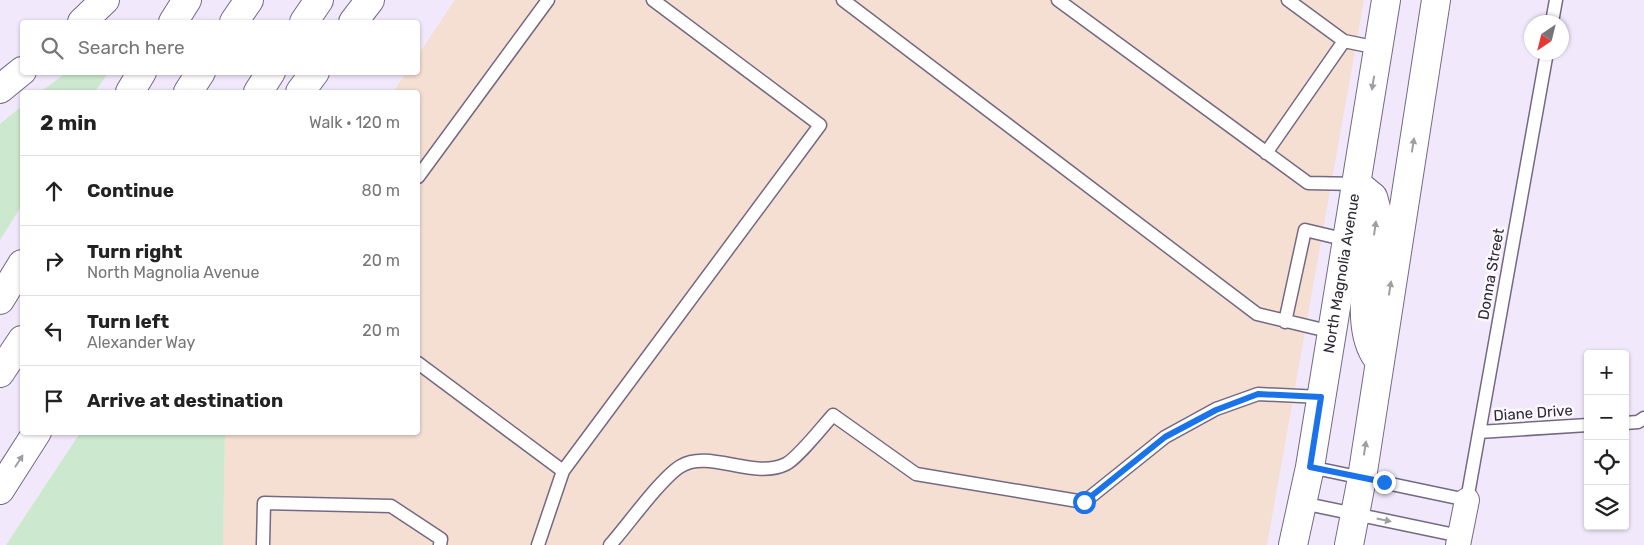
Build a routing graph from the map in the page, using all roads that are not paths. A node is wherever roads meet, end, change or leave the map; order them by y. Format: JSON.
{"nodes":[{"id":1,"x":106,"y":0,"type":"edge"},
{"id":2,"x":187,"y":0,"type":"edge"},
{"id":3,"x":249,"y":0,"type":"edge"},
{"id":4,"x":319,"y":0,"type":"edge"},
{"id":5,"x":370,"y":0,"type":"edge"},
{"id":6,"x":548,"y":0,"type":"edge"},
{"id":7,"x":653,"y":0,"type":"edge"},
{"id":8,"x":843,"y":0,"type":"edge"},
{"id":9,"x":1058,"y":0,"type":"edge"},
{"id":10,"x":1288,"y":0,"type":"edge"},
{"id":11,"x":1386,"y":0,"type":"edge"},
{"id":12,"x":1436,"y":0,"type":"edge"},
{"id":13,"x":1556,"y":0,"type":"edge"},
{"id":14,"x":1553,"y":15,"type":"edge"},
{"id":15,"x":84,"y":20,"type":"edge"},
{"id":16,"x":174,"y":20,"type":"edge"},
{"id":17,"x":235,"y":20,"type":"edge"},
{"id":18,"x":305,"y":20,"type":"edge"},
{"id":19,"x":355,"y":20,"type":"edge"},
{"id":20,"x":1344,"y":41,"type":"junction"},
{"id":21,"x":1378,"y":48,"type":"junction"},
{"id":22,"x":1545,"y":60,"type":"edge"},
{"id":23,"x":20,"y":73,"type":"edge"},
{"id":24,"x":140,"y":75,"type":"edge"},
{"id":25,"x":199,"y":75,"type":"edge"},
{"id":26,"x":269,"y":75,"type":"edge"},
{"id":27,"x":313,"y":75,"type":"edge"},
{"id":28,"x":0,"y":89,"type":"edge"},
{"id":29,"x":131,"y":90,"type":"edge"},
{"id":30,"x":189,"y":90,"type":"edge"},
{"id":31,"x":259,"y":90,"type":"edge"},
{"id":32,"x":302,"y":90,"type":"edge"},
{"id":33,"x":1266,"y":153,"type":"junction"},
{"id":34,"x":420,"y":174,"type":"edge"},
{"id":35,"x":1357,"y":184,"type":"junction"},
{"id":36,"x":1347,"y":240,"type":"junction"},
{"id":37,"x":20,"y":267,"type":"edge"},
{"id":38,"x":0,"y":300,"type":"edge"},
{"id":39,"x":1285,"y":322,"type":"junction"},
{"id":40,"x":1332,"y":332,"type":"junction"},
{"id":41,"x":20,"y":343,"type":"edge"},
{"id":42,"x":1379,"y":360,"type":"junction"},
{"id":43,"x":420,"y":364,"type":"edge"},
{"id":44,"x":0,"y":372,"type":"edge"},
{"id":45,"x":1321,"y":397,"type":"junction"},
{"id":46,"x":1644,"y":418,"type":"edge"},
{"id":47,"x":1629,"y":423,"type":"edge"},
{"id":48,"x":1584,"y":426,"type":"edge"},
{"id":49,"x":1479,"y":432,"type":"junction"},
{"id":50,"x":35,"y":435,"type":"edge"},
{"id":51,"x":1310,"y":467,"type":"junction"},
{"id":52,"x":563,"y":471,"type":"junction"},
{"id":53,"x":1362,"y":478,"type":"junction"},
{"id":54,"x":0,"y":490,"type":"edge"},
{"id":55,"x":1467,"y":500,"type":"junction"},
{"id":56,"x":1302,"y":503,"type":"junction"},
{"id":57,"x":1355,"y":514,"type":"junction"},
{"id":58,"x":1459,"y":540,"type":"edge"},
{"id":59,"x":263,"y":545,"type":"edge"},
{"id":60,"x":440,"y":545,"type":"edge"},
{"id":61,"x":538,"y":545,"type":"edge"},
{"id":62,"x":610,"y":545,"type":"edge"},
{"id":63,"x":1293,"y":545,"type":"edge"},
{"id":64,"x":1349,"y":545,"type":"edge"}],
"edges":[{"from":1,"to":15,"type":"main road"},
{"from":2,"to":16,"type":"main road"},
{"from":3,"to":17,"type":"main road"},
{"from":4,"to":18,"type":"main road"},
{"from":5,"to":19,"type":"main road"},
{"from":6,"to":34,"type":"lane"},
{"from":7,"to":52,"type":"lane"},
{"from":8,"to":39,"type":"lane"},
{"from":9,"to":33,"type":"lane"},
{"from":10,"to":20,"type":"lane"},
{"from":11,"to":21,"type":"main road","name":"North Magnolia Avenue"},
{"from":42,"to":12,"type":"main road","one_way":true},
{"from":13,"to":14,"type":"lane"},
{"from":20,"to":21,"type":"lane"},
{"from":20,"to":33,"type":"lane"},
{"from":21,"to":35,"type":"main road","name":"North Magnolia Avenue","one_way":true},
{"from":22,"to":49,"type":"lane","name":"Donna Street"},
{"from":23,"to":28,"type":"main road"},
{"from":24,"to":29,"type":"main road"},
{"from":25,"to":30,"type":"main road"},
{"from":26,"to":31,"type":"main road"},
{"from":27,"to":32,"type":"main road"},
{"from":33,"to":35,"type":"lane"},
{"from":35,"to":36,"type":"main road","name":"North Magnolia Avenue"},
{"from":42,"to":35,"type":"main road","one_way":true},
{"from":36,"to":39,"type":"lane"},
{"from":36,"to":40,"type":"main road","name":"North Magnolia Avenue"},
{"from":37,"to":38,"type":"main road"},
{"from":39,"to":40,"type":"lane"},
{"from":40,"to":45,"type":"main road","name":"North Magnolia Avenue"},
{"from":41,"to":44,"type":"main road"},
{"from":53,"to":42,"type":"main road","one_way":true},
{"from":43,"to":52,"type":"lane"},
{"from":45,"to":51,"type":"main road","name":"North Magnolia Avenue"},
{"from":45,"to":62,"type":"lane"},
{"from":46,"to":47,"type":"lane"},
{"from":48,"to":49,"type":"lane","name":"Diane Drive"},
{"from":49,"to":55,"type":"lane","name":"Donna Street"},
{"from":54,"to":50,"type":"main road","one_way":true},
{"from":51,"to":53,"type":"lane"},
{"from":51,"to":56,"type":"main road","name":"North Magnolia Avenue"},
{"from":52,"to":61,"type":"lane"},
{"from":53,"to":55,"type":"lane"},
{"from":53,"to":57,"type":"main road"},
{"from":55,"to":58,"type":"street"},
{"from":56,"to":57,"type":"lane"},
{"from":56,"to":63,"type":"main road","name":"North Magnolia Avenue"},
{"from":57,"to":58,"type":"lane","one_way":true},
{"from":57,"to":64,"type":"main road"},
{"from":59,"to":60,"type":"lane"}]}
